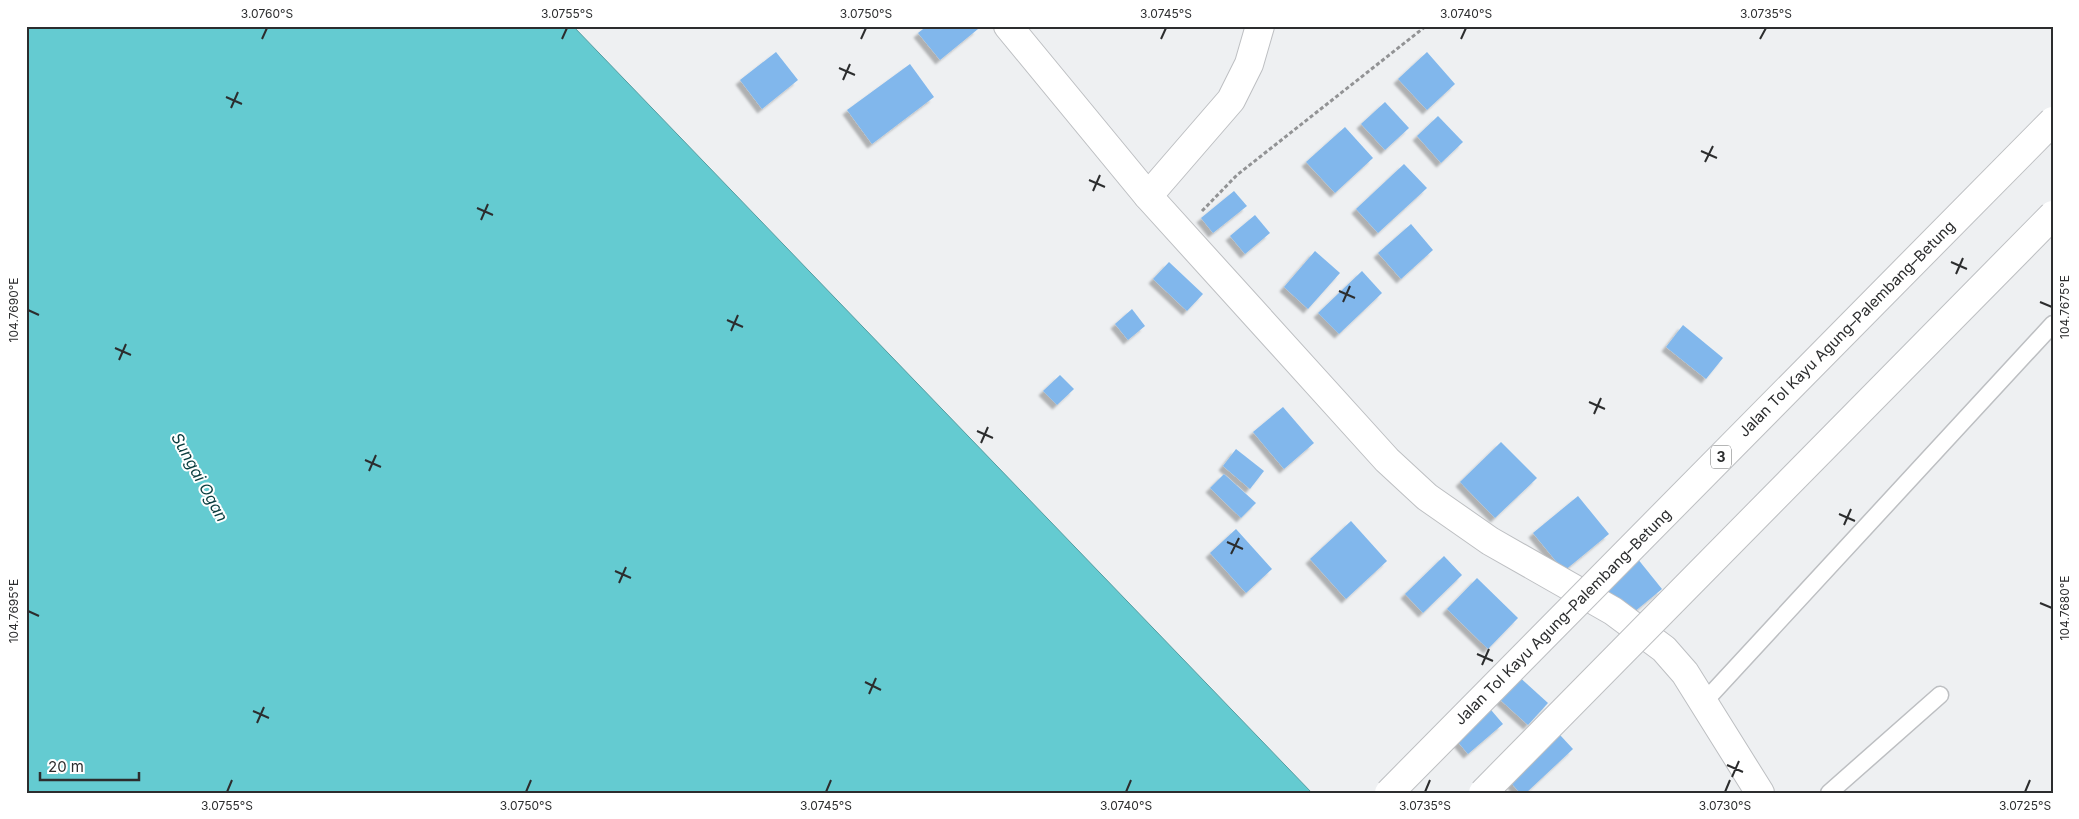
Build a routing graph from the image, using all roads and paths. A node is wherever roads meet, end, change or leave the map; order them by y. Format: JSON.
{"nodes":[{"id":1,"x":1008,"y":26,"type":"edge"},
{"id":2,"x":1260,"y":26,"type":"edge"},
{"id":3,"x":1426,"y":26,"type":"edge"},
{"id":4,"x":2053,"y":121,"type":"edge"},
{"id":5,"x":1148,"y":196,"type":"junction"},
{"id":6,"x":2053,"y":215,"type":"edge"},
{"id":7,"x":1180,"y":232,"type":"junction"},
{"id":8,"x":2053,"y":324,"type":"edge"},
{"id":9,"x":1940,"y":695,"type":"dead end"},
{"id":10,"x":1704,"y":702,"type":"junction"},
{"id":11,"x":1389,"y":793,"type":"edge"},
{"id":12,"x":1483,"y":793,"type":"edge"},
{"id":13,"x":1760,"y":793,"type":"edge"},
{"id":14,"x":1829,"y":793,"type":"edge"}],
"edges":[{"from":1,"to":5,"type":"main road"},
{"from":2,"to":5,"type":"main road"},
{"from":3,"to":7,"type":"path"},
{"from":4,"to":11,"type":"main road","name":"Jalan Tol Kayu Agung–Palembang–Betung","number":"3","bridge":true},
{"from":5,"to":7,"type":"main road"},
{"from":6,"to":12,"type":"main road","bridge":true},
{"from":7,"to":10,"type":"main road"},
{"from":8,"to":10,"type":"lane"},
{"from":9,"to":14,"type":"lane"},
{"from":10,"to":13,"type":"main road"}]}
